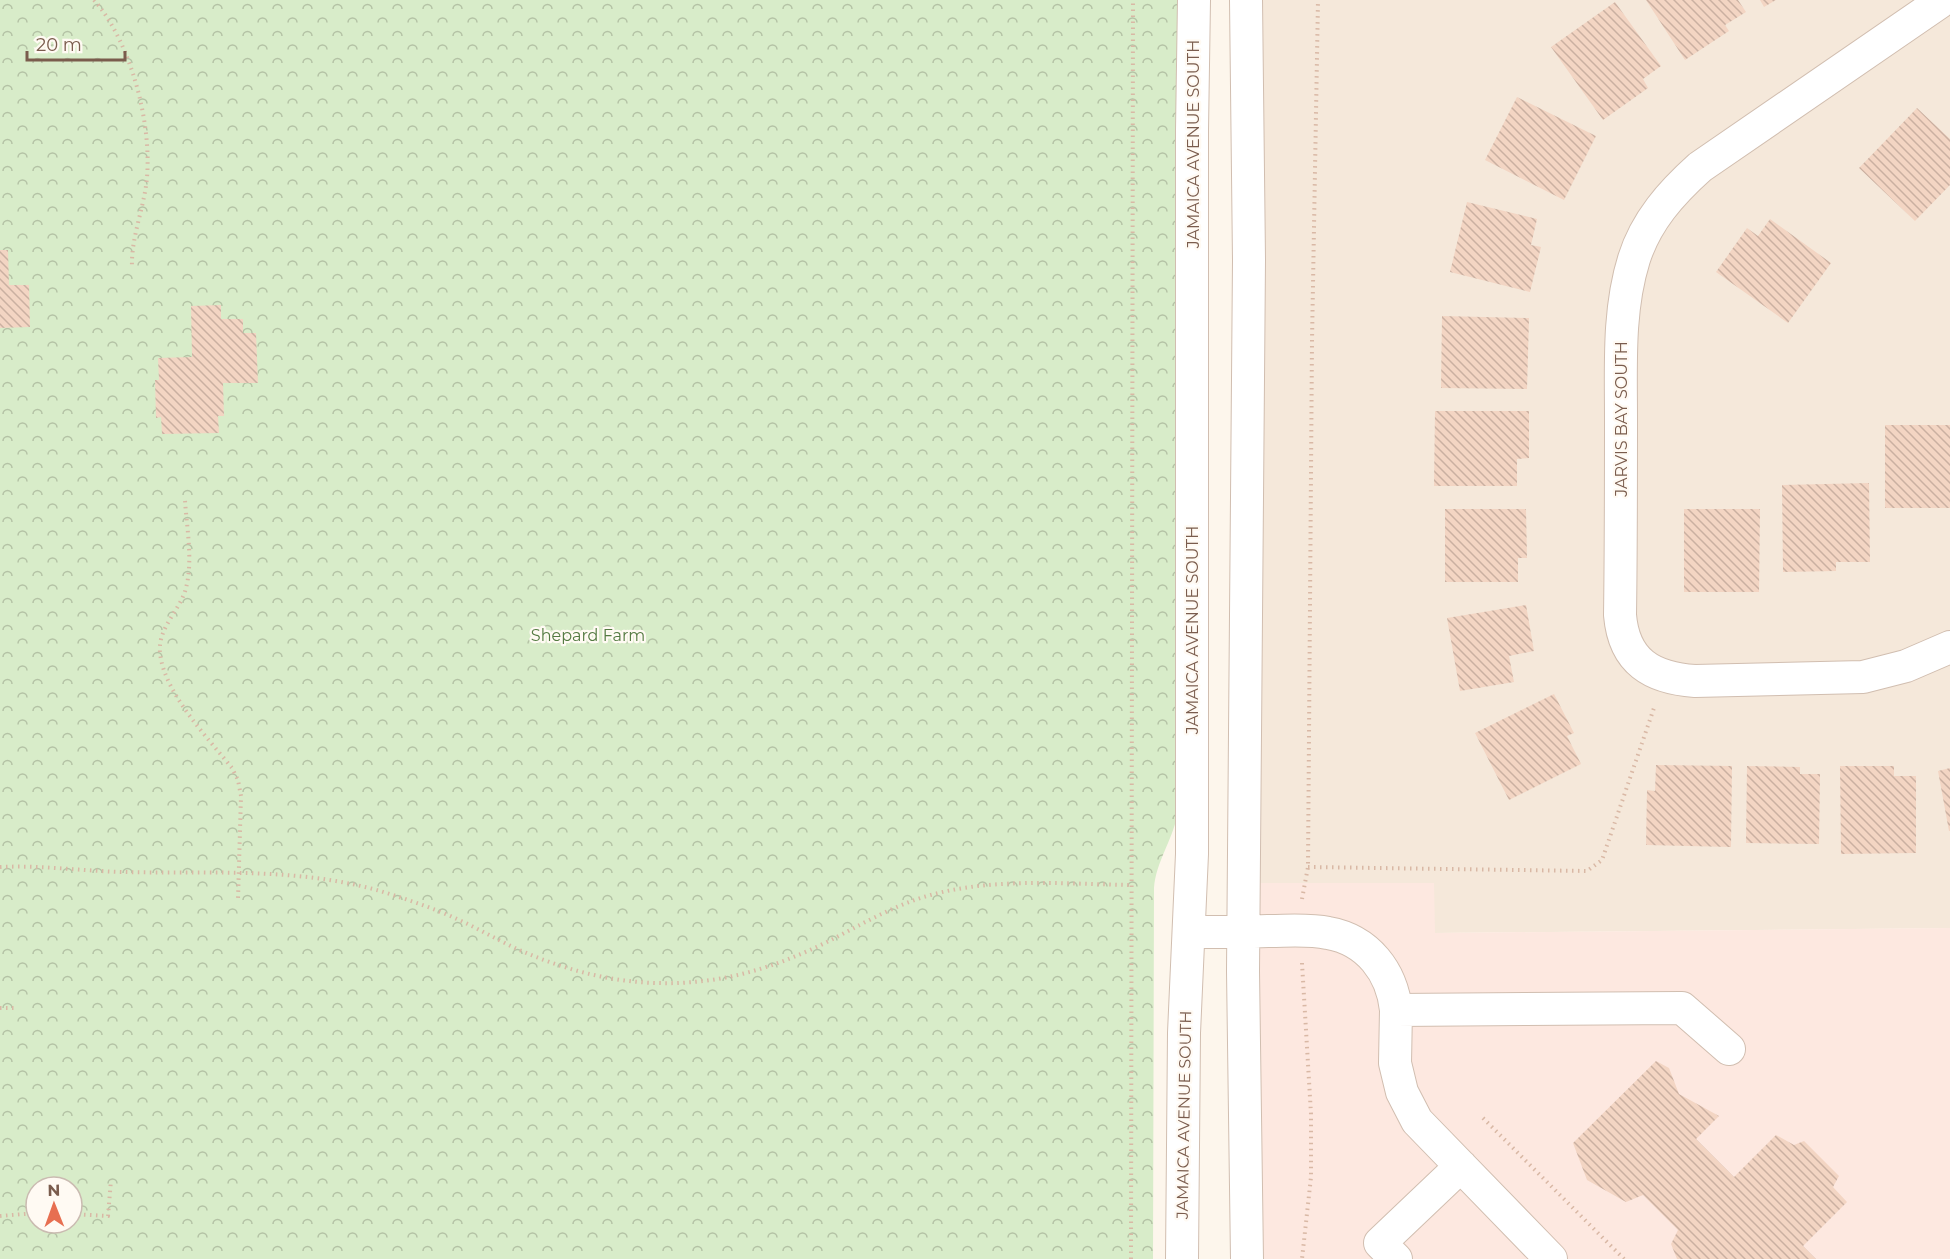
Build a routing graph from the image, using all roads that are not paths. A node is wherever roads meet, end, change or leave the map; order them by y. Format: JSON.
{"nodes":[{"id":1,"x":1194,"y":0,"type":"edge"},
{"id":2,"x":1246,"y":0,"type":"edge"},
{"id":3,"x":1943,"y":5,"type":"edge"},
{"id":4,"x":1950,"y":648,"type":"edge"},
{"id":5,"x":1190,"y":932,"type":"junction"},
{"id":6,"x":1243,"y":932,"type":"junction"},
{"id":7,"x":1396,"y":1010,"type":"junction"},
{"id":8,"x":1729,"y":1049,"type":"dead end"},
{"id":9,"x":1461,"y":1166,"type":"junction"},
{"id":10,"x":1182,"y":1259,"type":"edge"},
{"id":11,"x":1247,"y":1259,"type":"edge"},
{"id":12,"x":1396,"y":1259,"type":"edge"},
{"id":13,"x":1551,"y":1259,"type":"edge"}],
"edges":[{"from":1,"to":5,"type":"street","name":"JAMAICA AVENUE SOUTH"},
{"from":2,"to":6,"type":"street"},
{"from":3,"to":4,"type":"street","name":"JARVIS BAY SOUTH"},
{"from":5,"to":6,"type":"street"},
{"from":5,"to":10,"type":"street","name":"JAMAICA AVENUE SOUTH"},
{"from":6,"to":7,"type":"street"},
{"from":6,"to":11,"type":"street"},
{"from":7,"to":8,"type":"street"},
{"from":7,"to":9,"type":"street"},
{"from":9,"to":12,"type":"street"},
{"from":9,"to":13,"type":"street"}]}
